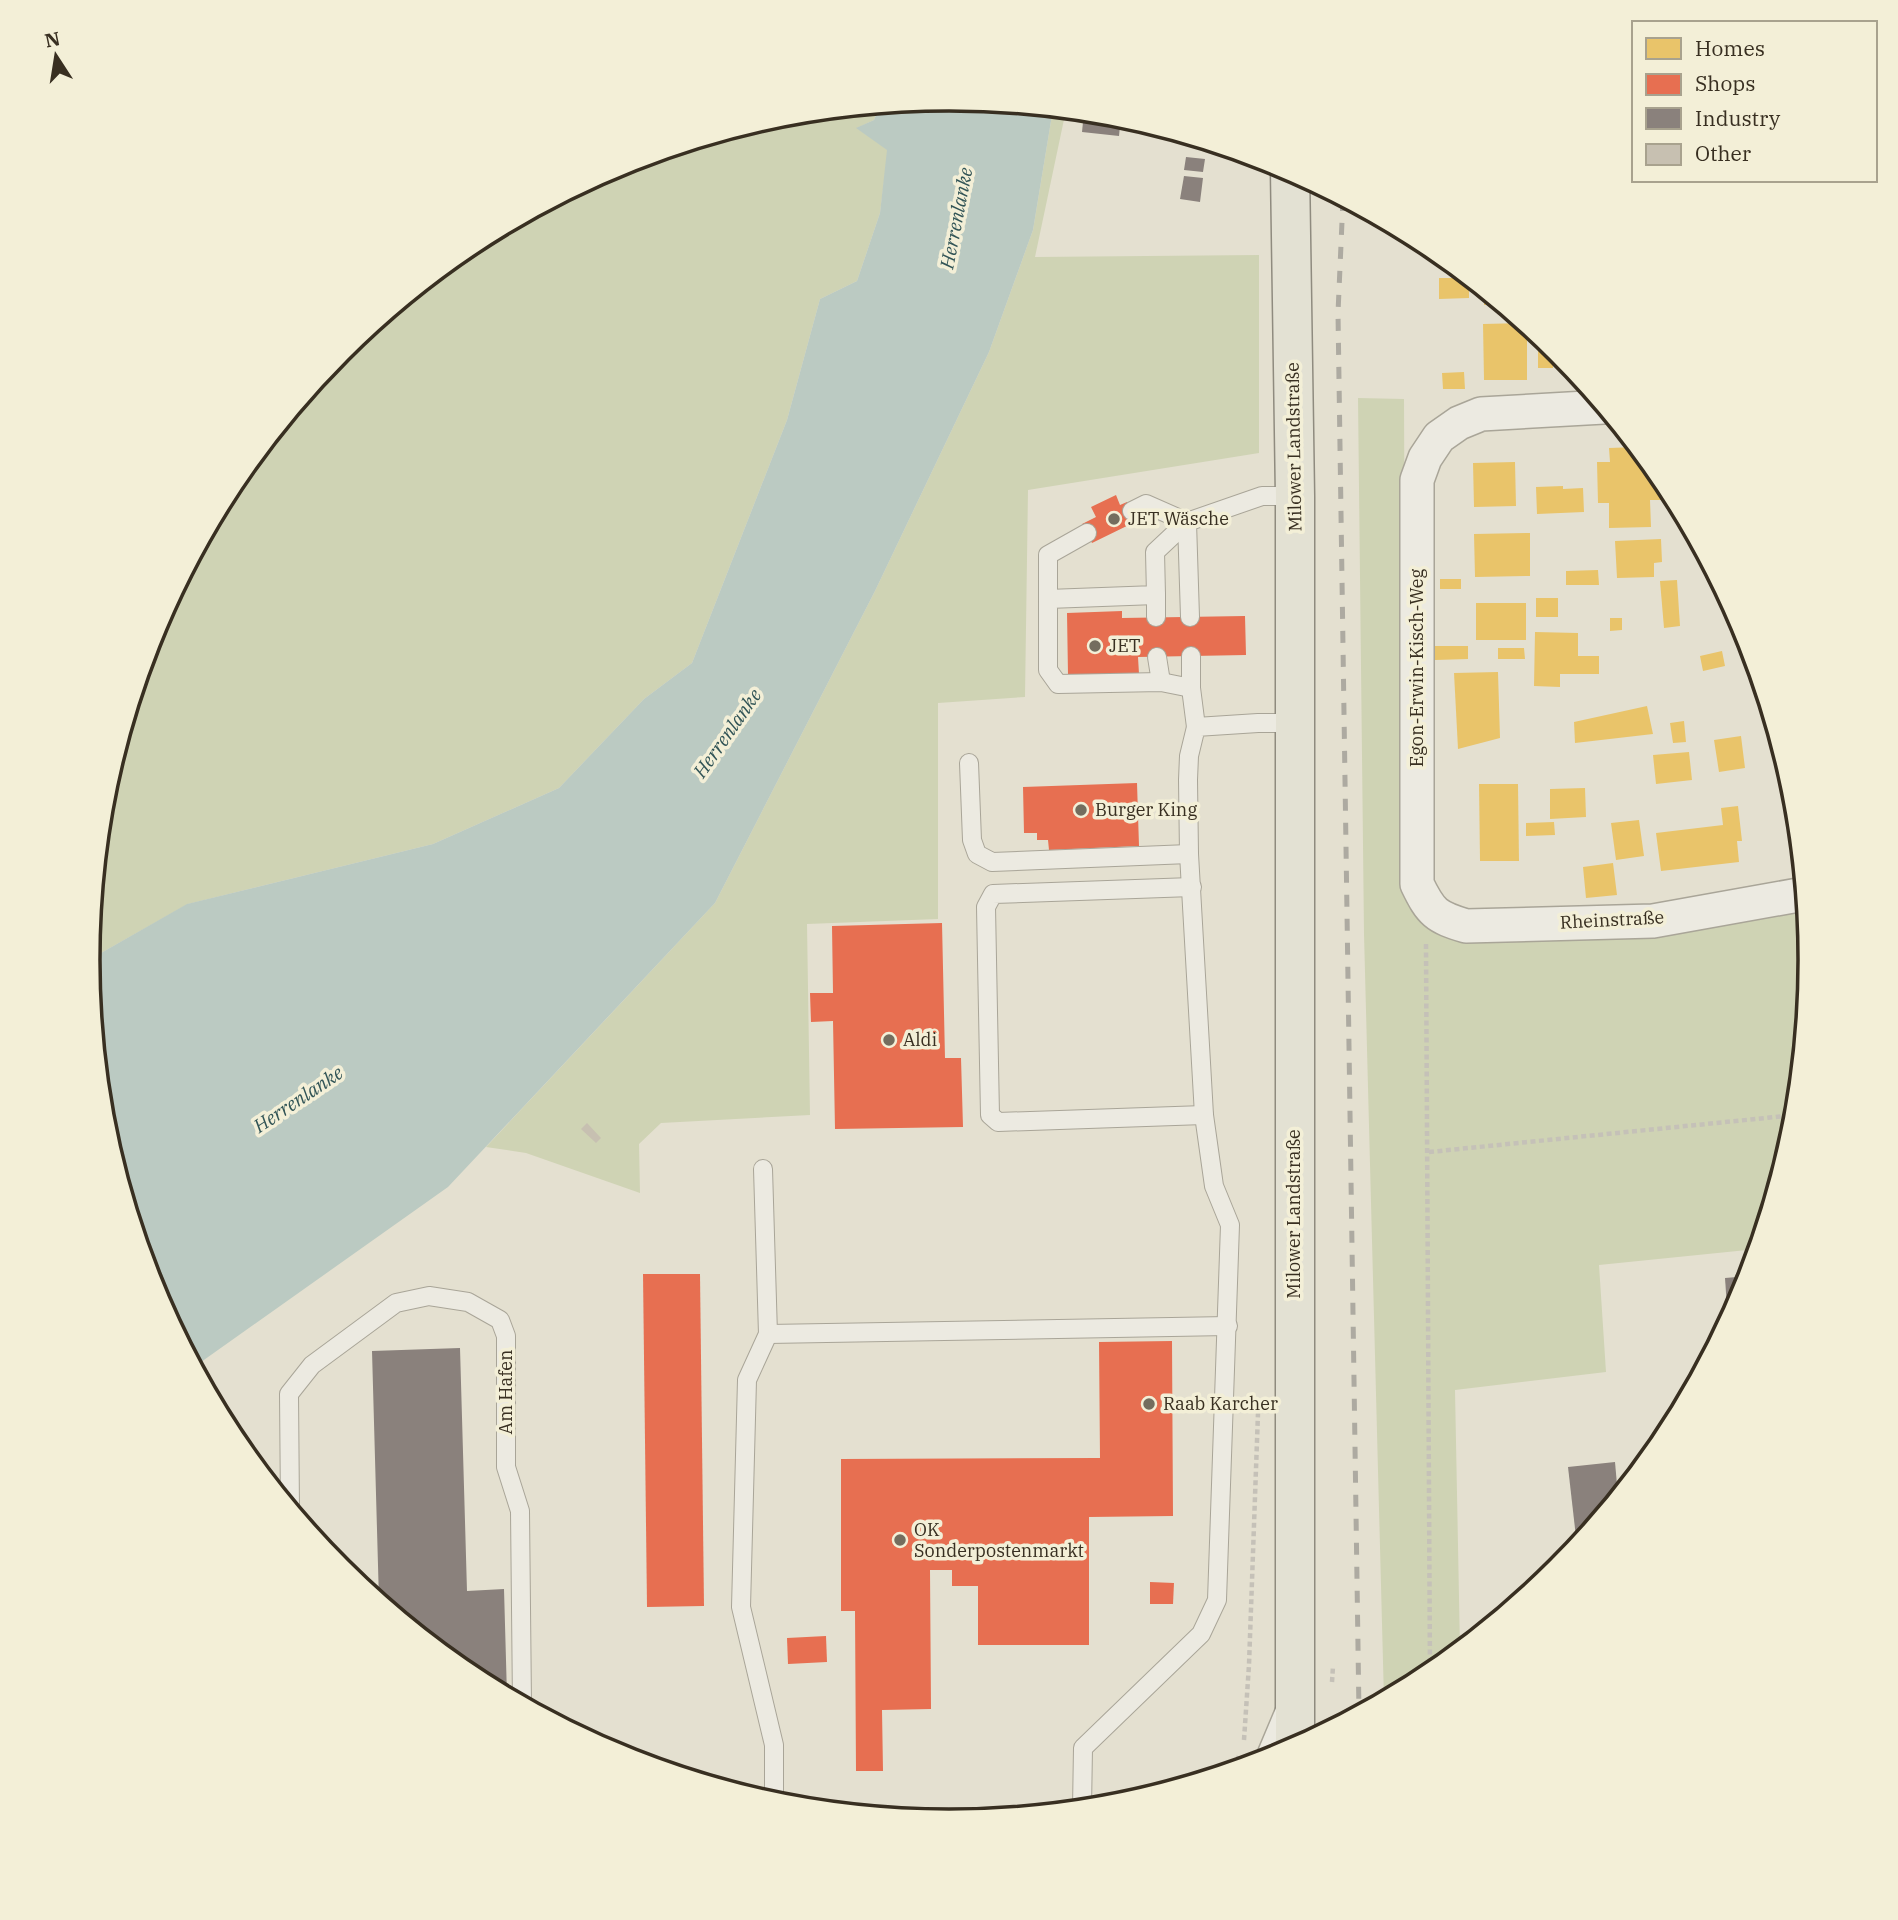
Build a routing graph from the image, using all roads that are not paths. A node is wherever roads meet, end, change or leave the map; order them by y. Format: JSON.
{"nodes":[{"id":1,"x":1290,"y":182,"type":"edge"},
{"id":2,"x":1593,"y":408,"type":"edge"},
{"id":3,"x":1295,"y":496,"type":"junction"},
{"id":4,"x":1132,"y":511,"type":"dead end"},
{"id":5,"x":1187,"y":522,"type":"junction"},
{"id":6,"x":1087,"y":533,"type":"dead end"},
{"id":7,"x":1156,"y":595,"type":"junction"},
{"id":8,"x":1048,"y":599,"type":"junction"},
{"id":9,"x":1156,"y":617,"type":"dead end"},
{"id":10,"x":1190,"y":617,"type":"dead end"},
{"id":11,"x":1191,"y":656,"type":"dead end"},
{"id":12,"x":1157,"y":657,"type":"dead end"},
{"id":13,"x":1161,"y":682,"type":"junction"},
{"id":14,"x":1191,"y":688,"type":"junction"},
{"id":15,"x":1296,"y":723,"type":"junction"},
{"id":16,"x":1196,"y":727,"type":"junction"},
{"id":17,"x":970,"y":763,"type":"dead end"},
{"id":18,"x":1189,"y":853,"type":"junction"},
{"id":19,"x":1192,"y":887,"type":"junction"},
{"id":20,"x":1795,"y":896,"type":"edge"},
{"id":21,"x":1426,"y":903,"type":"joint"},
{"id":22,"x":1204,"y":1115,"type":"junction"},
{"id":23,"x":763,"y":1169,"type":"dead end"},
{"id":24,"x":1228,"y":1326,"type":"junction"},
{"id":25,"x":768,"y":1334,"type":"junction"},
{"id":26,"x":290,"y":1495,"type":"edge"},
{"id":27,"x":522,"y":1694,"type":"edge"},
{"id":28,"x":1295,"y":1706,"type":"junction"},
{"id":29,"x":1295,"y":1736,"type":"edge"},
{"id":30,"x":1280,"y":1742,"type":"edge"},
{"id":31,"x":774,"y":1791,"type":"edge"},
{"id":32,"x":1082,"y":1798,"type":"edge"}],
"edges":[{"from":1,"to":3,"type":"main road","name":"Milower Landstraße"},
{"from":2,"to":21,"type":"street","name":"Egon-Erwin-Kisch-Weg"},
{"from":3,"to":5,"type":"lane"},
{"from":3,"to":15,"type":"main road","name":"Milower Landstraße"},
{"from":4,"to":5,"type":"lane"},
{"from":5,"to":7,"type":"lane"},
{"from":5,"to":10,"type":"lane"},
{"from":6,"to":8,"type":"lane"},
{"from":7,"to":8,"type":"lane"},
{"from":7,"to":9,"type":"lane"},
{"from":8,"to":13,"type":"lane"},
{"from":11,"to":14,"type":"lane"},
{"from":12,"to":13,"type":"lane"},
{"from":13,"to":14,"type":"lane"},
{"from":14,"to":16,"type":"lane"},
{"from":15,"to":16,"type":"lane"},
{"from":15,"to":28,"type":"main road","name":"Milower Landstraße"},
{"from":16,"to":18,"type":"lane"},
{"from":17,"to":18,"type":"lane"},
{"from":18,"to":19,"type":"lane"},
{"from":19,"to":22,"type":"lane"},
{"from":19,"to":22,"type":"lane"},
{"from":20,"to":21,"type":"street","name":"Rheinstraße"},
{"from":22,"to":24,"type":"lane"},
{"from":23,"to":25,"type":"lane"},
{"from":24,"to":25,"type":"lane"},
{"from":24,"to":32,"type":"lane"},
{"from":25,"to":31,"type":"lane"},
{"from":26,"to":27,"type":"lane","name":"Am Hafen"},
{"from":28,"to":29,"type":"main road","name":"Milower Landstraße"},
{"from":28,"to":30,"type":"street","name":"Milower Landstraße"}]}
